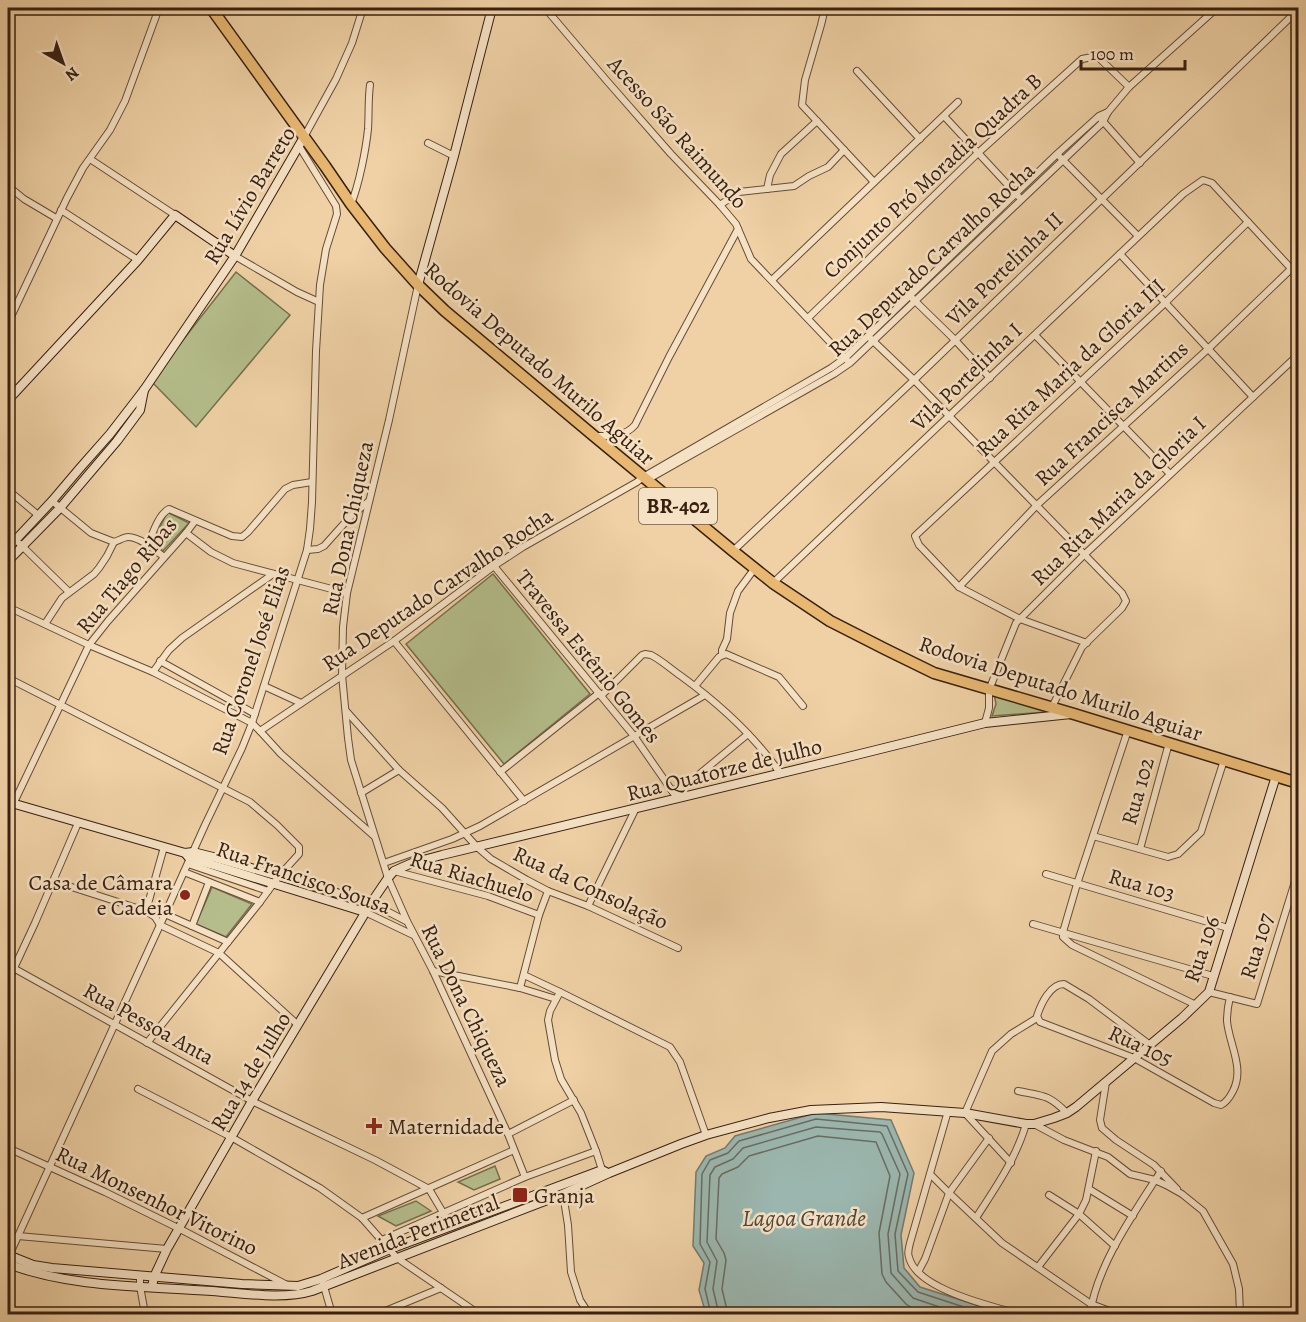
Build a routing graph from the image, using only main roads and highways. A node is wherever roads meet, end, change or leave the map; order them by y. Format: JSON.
{"nodes":[{"id":1,"x":211,"y":8,"type":"edge"},
{"id":2,"x":1299,"y":783,"type":"edge"}],
"edges":[{"from":1,"to":2,"type":"highway","name":"Rodovia Deputado Murilo Aguiar","number":"BR-402"}]}
